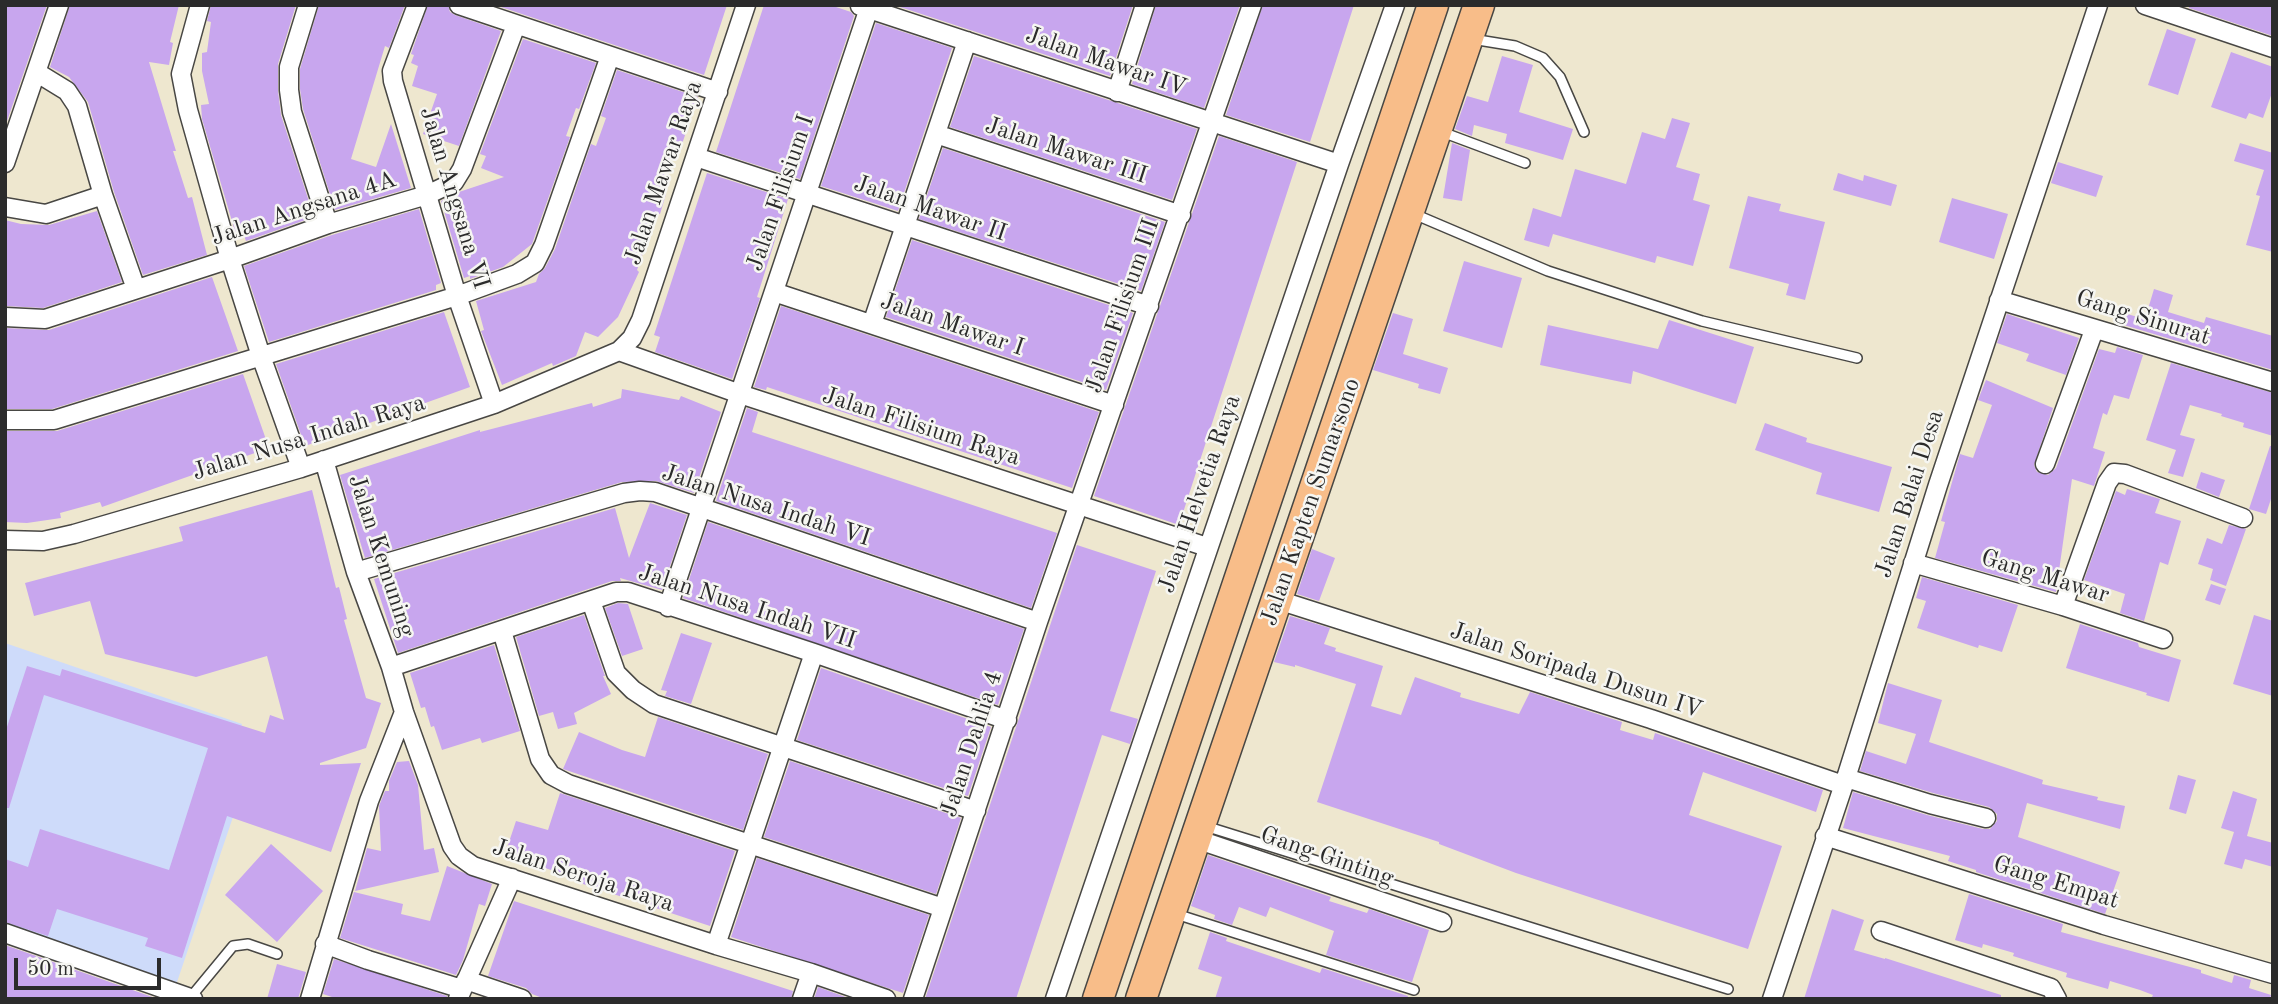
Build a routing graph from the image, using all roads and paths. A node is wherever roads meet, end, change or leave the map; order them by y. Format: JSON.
{"nodes":[{"id":1,"x":59,"y":5,"type":"edge"},
{"id":2,"x":200,"y":5,"type":"edge"},
{"id":3,"x":308,"y":5,"type":"edge"},
{"id":4,"x":417,"y":5,"type":"edge"},
{"id":5,"x":459,"y":5,"type":"edge"},
{"id":6,"x":746,"y":5,"type":"edge"},
{"id":7,"x":1145,"y":5,"type":"edge"},
{"id":8,"x":1252,"y":5,"type":"edge"},
{"id":9,"x":1395,"y":5,"type":"edge"},
{"id":10,"x":1433,"y":5,"type":"edge"},
{"id":11,"x":1479,"y":5,"type":"edge"},
{"id":12,"x":2098,"y":5,"type":"edge"},
{"id":13,"x":2145,"y":5,"type":"edge"},
{"id":14,"x":866,"y":6,"type":"edge"},
{"id":15,"x":516,"y":25,"type":"junction"},
{"id":16,"x":1468,"y":39,"type":"junction"},
{"id":17,"x":967,"y":41,"type":"junction"},
{"id":18,"x":2273,"y":48,"type":"edge"},
{"id":19,"x":610,"y":57,"type":"junction"},
{"id":20,"x":36,"y":72,"type":"junction"},
{"id":21,"x":718,"y":92,"type":"junction"},
{"id":22,"x":1117,"y":92,"type":"junction"},
{"id":23,"x":1213,"y":123,"type":"junction"},
{"id":24,"x":1437,"y":130,"type":"junction"},
{"id":25,"x":1584,"y":132,"type":"dead end"},
{"id":26,"x":936,"y":134,"type":"junction"},
{"id":27,"x":695,"y":157,"type":"junction"},
{"id":28,"x":5,"y":163,"type":"edge"},
{"id":29,"x":1525,"y":163,"type":"dead end"},
{"id":30,"x":1339,"y":164,"type":"junction"},
{"id":31,"x":806,"y":192,"type":"junction"},
{"id":32,"x":103,"y":195,"type":"junction"},
{"id":33,"x":427,"y":195,"type":"junction"},
{"id":34,"x":5,"y":207,"type":"edge"},
{"id":35,"x":1409,"y":213,"type":"junction"},
{"id":36,"x":1181,"y":215,"type":"junction"},
{"id":37,"x":328,"y":224,"type":"junction"},
{"id":38,"x":905,"y":228,"type":"junction"},
{"id":39,"x":230,"y":260,"type":"junction"},
{"id":40,"x":136,"y":289,"type":"junction"},
{"id":41,"x":774,"y":292,"type":"junction"},
{"id":42,"x":457,"y":296,"type":"junction"},
{"id":43,"x":1999,"y":300,"type":"junction"},
{"id":44,"x":1149,"y":306,"type":"junction"},
{"id":45,"x":5,"y":317,"type":"edge"},
{"id":46,"x":872,"y":324,"type":"junction"},
{"id":47,"x":2094,"y":330,"type":"junction"},
{"id":48,"x":619,"y":351,"type":"junction"},
{"id":49,"x":261,"y":356,"type":"junction"},
{"id":50,"x":1857,"y":358,"type":"dead end"},
{"id":51,"x":2273,"y":382,"type":"edge"},
{"id":52,"x":1305,"y":384,"type":"junction"},
{"id":53,"x":740,"y":394,"type":"junction"},
{"id":54,"x":1346,"y":397,"type":"junction"},
{"id":55,"x":494,"y":404,"type":"junction"},
{"id":56,"x":1114,"y":405,"type":"junction"},
{"id":57,"x":5,"y":420,"type":"edge"},
{"id":58,"x":324,"y":460,"type":"junction"},
{"id":59,"x":2045,"y":464,"type":"dead end"},
{"id":60,"x":302,"y":468,"type":"junction"},
{"id":61,"x":1080,"y":505,"type":"junction"},
{"id":62,"x":702,"y":509,"type":"junction"},
{"id":63,"x":2243,"y":518,"type":"dead end"},
{"id":64,"x":5,"y":540,"type":"edge"},
{"id":65,"x":1208,"y":547,"type":"junction"},
{"id":66,"x":1913,"y":564,"type":"junction"},
{"id":67,"x":356,"y":572,"type":"junction"},
{"id":68,"x":591,"y":601,"type":"junction"},
{"id":69,"x":1286,"y":602,"type":"junction"},
{"id":70,"x":2063,"y":606,"type":"junction"},
{"id":71,"x":668,"y":607,"type":"junction"},
{"id":72,"x":1038,"y":622,"type":"junction"},
{"id":73,"x":502,"y":631,"type":"junction"},
{"id":74,"x":2163,"y":639,"type":"dead end"},
{"id":75,"x":814,"y":653,"type":"junction"},
{"id":76,"x":391,"y":667,"type":"junction"},
{"id":77,"x":404,"y":712,"type":"junction"},
{"id":78,"x":1007,"y":720,"type":"junction"},
{"id":79,"x":782,"y":745,"type":"junction"},
{"id":80,"x":1844,"y":782,"type":"junction"},
{"id":81,"x":976,"y":811,"type":"junction"},
{"id":82,"x":1986,"y":818,"type":"dead end"},
{"id":83,"x":1199,"y":832,"type":"junction"},
{"id":84,"x":1825,"y":836,"type":"junction"},
{"id":85,"x":749,"y":845,"type":"junction"},
{"id":86,"x":512,"y":878,"type":"junction"},
{"id":87,"x":943,"y":908,"type":"junction"},
{"id":88,"x":1171,"y":912,"type":"junction"},
{"id":89,"x":1442,"y":922,"type":"dead end"},
{"id":90,"x":1881,"y":931,"type":"dead end"},
{"id":91,"x":5,"y":933,"type":"edge"},
{"id":92,"x":325,"y":944,"type":"junction"},
{"id":93,"x":716,"y":946,"type":"junction"},
{"id":94,"x":277,"y":954,"type":"dead end"},
{"id":95,"x":811,"y":973,"type":"junction"},
{"id":96,"x":2273,"y":974,"type":"edge"},
{"id":97,"x":462,"y":989,"type":"edge"},
{"id":98,"x":1728,"y":989,"type":"dead end"},
{"id":99,"x":1414,"y":990,"type":"dead end"},
{"id":100,"x":182,"y":997,"type":"edge"},
{"id":101,"x":310,"y":999,"type":"edge"},
{"id":102,"x":522,"y":999,"type":"edge"},
{"id":103,"x":802,"y":999,"type":"edge"},
{"id":104,"x":886,"y":999,"type":"edge"},
{"id":105,"x":913,"y":999,"type":"edge"},
{"id":106,"x":1055,"y":999,"type":"edge"},
{"id":107,"x":1098,"y":999,"type":"edge"},
{"id":108,"x":1141,"y":999,"type":"edge"},
{"id":109,"x":1772,"y":999,"type":"edge"},
{"id":110,"x":2057,"y":999,"type":"edge"}],
"edges":[{"from":1,"to":20,"type":"street"},
{"from":2,"to":39,"type":"street"},
{"from":3,"to":37,"type":"street"},
{"from":4,"to":33,"type":"street","name":"Jalan Angsana VI"},
{"from":5,"to":15,"type":"street"},
{"from":6,"to":21,"type":"street","name":"Jalan Mawar Raya"},
{"from":7,"to":22,"type":"street"},
{"from":8,"to":23,"type":"street","name":"Jalan Filisium III"},
{"from":9,"to":30,"type":"street","name":"Jalan Helvetia Raya"},
{"from":10,"to":52,"type":"highway","name":"Jalan Kapten Sumarsono"},
{"from":11,"to":16,"type":"highway","name":"Jalan Kapten Sumarsono"},
{"from":12,"to":43,"type":"street","name":"Jalan Balai Desa"},
{"from":13,"to":18,"type":"street"},
{"from":14,"to":17,"type":"street","name":"Jalan Mawar IV"},
{"from":14,"to":31,"type":"street","name":"Jalan Filisium I"},
{"from":15,"to":19,"type":"street"},
{"from":15,"to":33,"type":"street","name":"Jalan Angsana 4A"},
{"from":16,"to":24,"type":"highway","name":"Jalan Kapten Sumarsono"},
{"from":16,"to":25,"type":"lane"},
{"from":17,"to":22,"type":"street","name":"Jalan Mawar IV"},
{"from":17,"to":26,"type":"street"},
{"from":19,"to":21,"type":"street"},
{"from":19,"to":42,"type":"street"},
{"from":20,"to":28,"type":"street"},
{"from":20,"to":32,"type":"street"},
{"from":21,"to":27,"type":"street","name":"Jalan Mawar Raya"},
{"from":22,"to":23,"type":"street","name":"Jalan Mawar IV"},
{"from":23,"to":30,"type":"street","name":"Jalan Mawar IV"},
{"from":23,"to":36,"type":"street","name":"Jalan Filisium III"},
{"from":24,"to":29,"type":"lane"},
{"from":24,"to":35,"type":"highway","name":"Jalan Kapten Sumarsono"},
{"from":26,"to":36,"type":"street","name":"Jalan Mawar III"},
{"from":26,"to":38,"type":"street"},
{"from":27,"to":31,"type":"street","name":"Jalan Mawar II"},
{"from":27,"to":48,"type":"street","name":"Jalan Mawar Raya"},
{"from":30,"to":65,"type":"street","name":"Jalan Helvetia Raya"},
{"from":31,"to":38,"type":"street","name":"Jalan Mawar II"},
{"from":31,"to":41,"type":"street","name":"Jalan Filisium I"},
{"from":32,"to":34,"type":"street"},
{"from":32,"to":40,"type":"street"},
{"from":33,"to":37,"type":"street","name":"Jalan Angsana 4A"},
{"from":33,"to":42,"type":"street","name":"Jalan Angsana VI"},
{"from":35,"to":50,"type":"lane"},
{"from":35,"to":54,"type":"highway","name":"Jalan Kapten Sumarsono"},
{"from":36,"to":44,"type":"street","name":"Jalan Filisium III"},
{"from":37,"to":39,"type":"street","name":"Jalan Angsana 4A"},
{"from":38,"to":44,"type":"street","name":"Jalan Mawar II"},
{"from":38,"to":46,"type":"street"},
{"from":39,"to":40,"type":"street","name":"Jalan Angsana 4A"},
{"from":39,"to":49,"type":"street"},
{"from":40,"to":45,"type":"street","name":"Jalan Angsana 4A"},
{"from":41,"to":46,"type":"street","name":"Jalan Mawar I"},
{"from":41,"to":53,"type":"street","name":"Jalan Filisium I"},
{"from":42,"to":49,"type":"street"},
{"from":42,"to":55,"type":"street","name":"Jalan Angsana VI"},
{"from":43,"to":47,"type":"street","name":"Gang Sinurat"},
{"from":43,"to":66,"type":"street","name":"Jalan Balai Desa"},
{"from":44,"to":56,"type":"street","name":"Jalan Filisium III"},
{"from":46,"to":56,"type":"street","name":"Jalan Mawar I"},
{"from":47,"to":51,"type":"street","name":"Gang Sinurat"},
{"from":47,"to":59,"type":"street"},
{"from":48,"to":53,"type":"street","name":"Jalan Filisium Raya"},
{"from":48,"to":55,"type":"street","name":"Jalan Nusa Indah Raya"},
{"from":49,"to":57,"type":"street"},
{"from":49,"to":60,"type":"street"},
{"from":52,"to":54,"type":"highway"},
{"from":52,"to":107,"type":"highway","name":"Jalan Kapten Sumarsono"},
{"from":53,"to":61,"type":"street","name":"Jalan Filisium Raya"},
{"from":53,"to":62,"type":"street","name":"Jalan Filisium I"},
{"from":54,"to":69,"type":"highway","name":"Jalan Kapten Sumarsono"},
{"from":55,"to":58,"type":"street","name":"Jalan Nusa Indah Raya"},
{"from":56,"to":61,"type":"street","name":"Jalan Filisium III"},
{"from":58,"to":60,"type":"street","name":"Jalan Nusa Indah Raya"},
{"from":58,"to":67,"type":"street","name":"Jalan Kemuning"},
{"from":60,"to":64,"type":"street","name":"Jalan Nusa Indah Raya"},
{"from":61,"to":65,"type":"street","name":"Jalan Filisium Raya"},
{"from":61,"to":72,"type":"street","name":"Jalan Dahlia 4"},
{"from":62,"to":67,"type":"street","name":"Jalan Nusa Indah VI"},
{"from":62,"to":71,"type":"street","name":"Jalan Filisium I"},
{"from":62,"to":72,"type":"street","name":"Jalan Nusa Indah VI"},
{"from":63,"to":70,"type":"street"},
{"from":65,"to":106,"type":"street","name":"Jalan Helvetia Raya"},
{"from":66,"to":70,"type":"street","name":"Gang Mawar"},
{"from":66,"to":80,"type":"street","name":"Jalan Balai Desa"},
{"from":67,"to":76,"type":"street","name":"Jalan Kemuning"},
{"from":68,"to":71,"type":"street","name":"Jalan Nusa Indah VII"},
{"from":68,"to":73,"type":"street","name":"Jalan Nusa Indah VII"},
{"from":68,"to":79,"type":"street"},
{"from":69,"to":80,"type":"street","name":"Jalan Soripada Dusun IV"},
{"from":69,"to":83,"type":"highway","name":"Jalan Kapten Sumarsono"},
{"from":70,"to":74,"type":"street","name":"Gang Mawar"},
{"from":71,"to":75,"type":"street","name":"Jalan Nusa Indah VII"},
{"from":72,"to":78,"type":"street","name":"Jalan Dahlia 4"},
{"from":73,"to":76,"type":"street","name":"Jalan Nusa Indah VII"},
{"from":73,"to":85,"type":"street"},
{"from":75,"to":78,"type":"street","name":"Jalan Nusa Indah VII"},
{"from":75,"to":79,"type":"street"},
{"from":76,"to":77,"type":"street","name":"Jalan Seroja Raya"},
{"from":77,"to":86,"type":"street","name":"Jalan Seroja Raya"},
{"from":77,"to":92,"type":"street"},
{"from":78,"to":81,"type":"street","name":"Jalan Dahlia 4"},
{"from":79,"to":81,"type":"street"},
{"from":79,"to":85,"type":"street"},
{"from":80,"to":82,"type":"street","name":"Jalan Soripada Dusun IV"},
{"from":80,"to":84,"type":"street","name":"Jalan Balai Desa"},
{"from":81,"to":87,"type":"street","name":"Jalan Dahlia 4"},
{"from":83,"to":88,"type":"highway","name":"Jalan Kapten Sumarsono"},
{"from":83,"to":89,"type":"street","name":"Gang Ginting"},
{"from":83,"to":98,"type":"lane"},
{"from":84,"to":96,"type":"street","name":"Gang Empat"},
{"from":84,"to":109,"type":"street","name":"Jalan Balai Desa"},
{"from":85,"to":87,"type":"street"},
{"from":85,"to":93,"type":"street"},
{"from":86,"to":93,"type":"street","name":"Jalan Seroja Raya"},
{"from":86,"to":97,"type":"street"},
{"from":87,"to":105,"type":"street","name":"Jalan Dahlia 4"},
{"from":88,"to":99,"type":"lane"},
{"from":88,"to":108,"type":"highway","name":"Jalan Kapten Sumarsono"},
{"from":90,"to":110,"type":"street"},
{"from":91,"to":100,"type":"street"},
{"from":92,"to":97,"type":"street"},
{"from":92,"to":101,"type":"street"},
{"from":93,"to":95,"type":"street","name":"Jalan Seroja Raya"},
{"from":94,"to":100,"type":"lane"},
{"from":95,"to":103,"type":"street"},
{"from":95,"to":104,"type":"street","name":"Jalan Seroja Raya"},
{"from":97,"to":102,"type":"street"}]}
